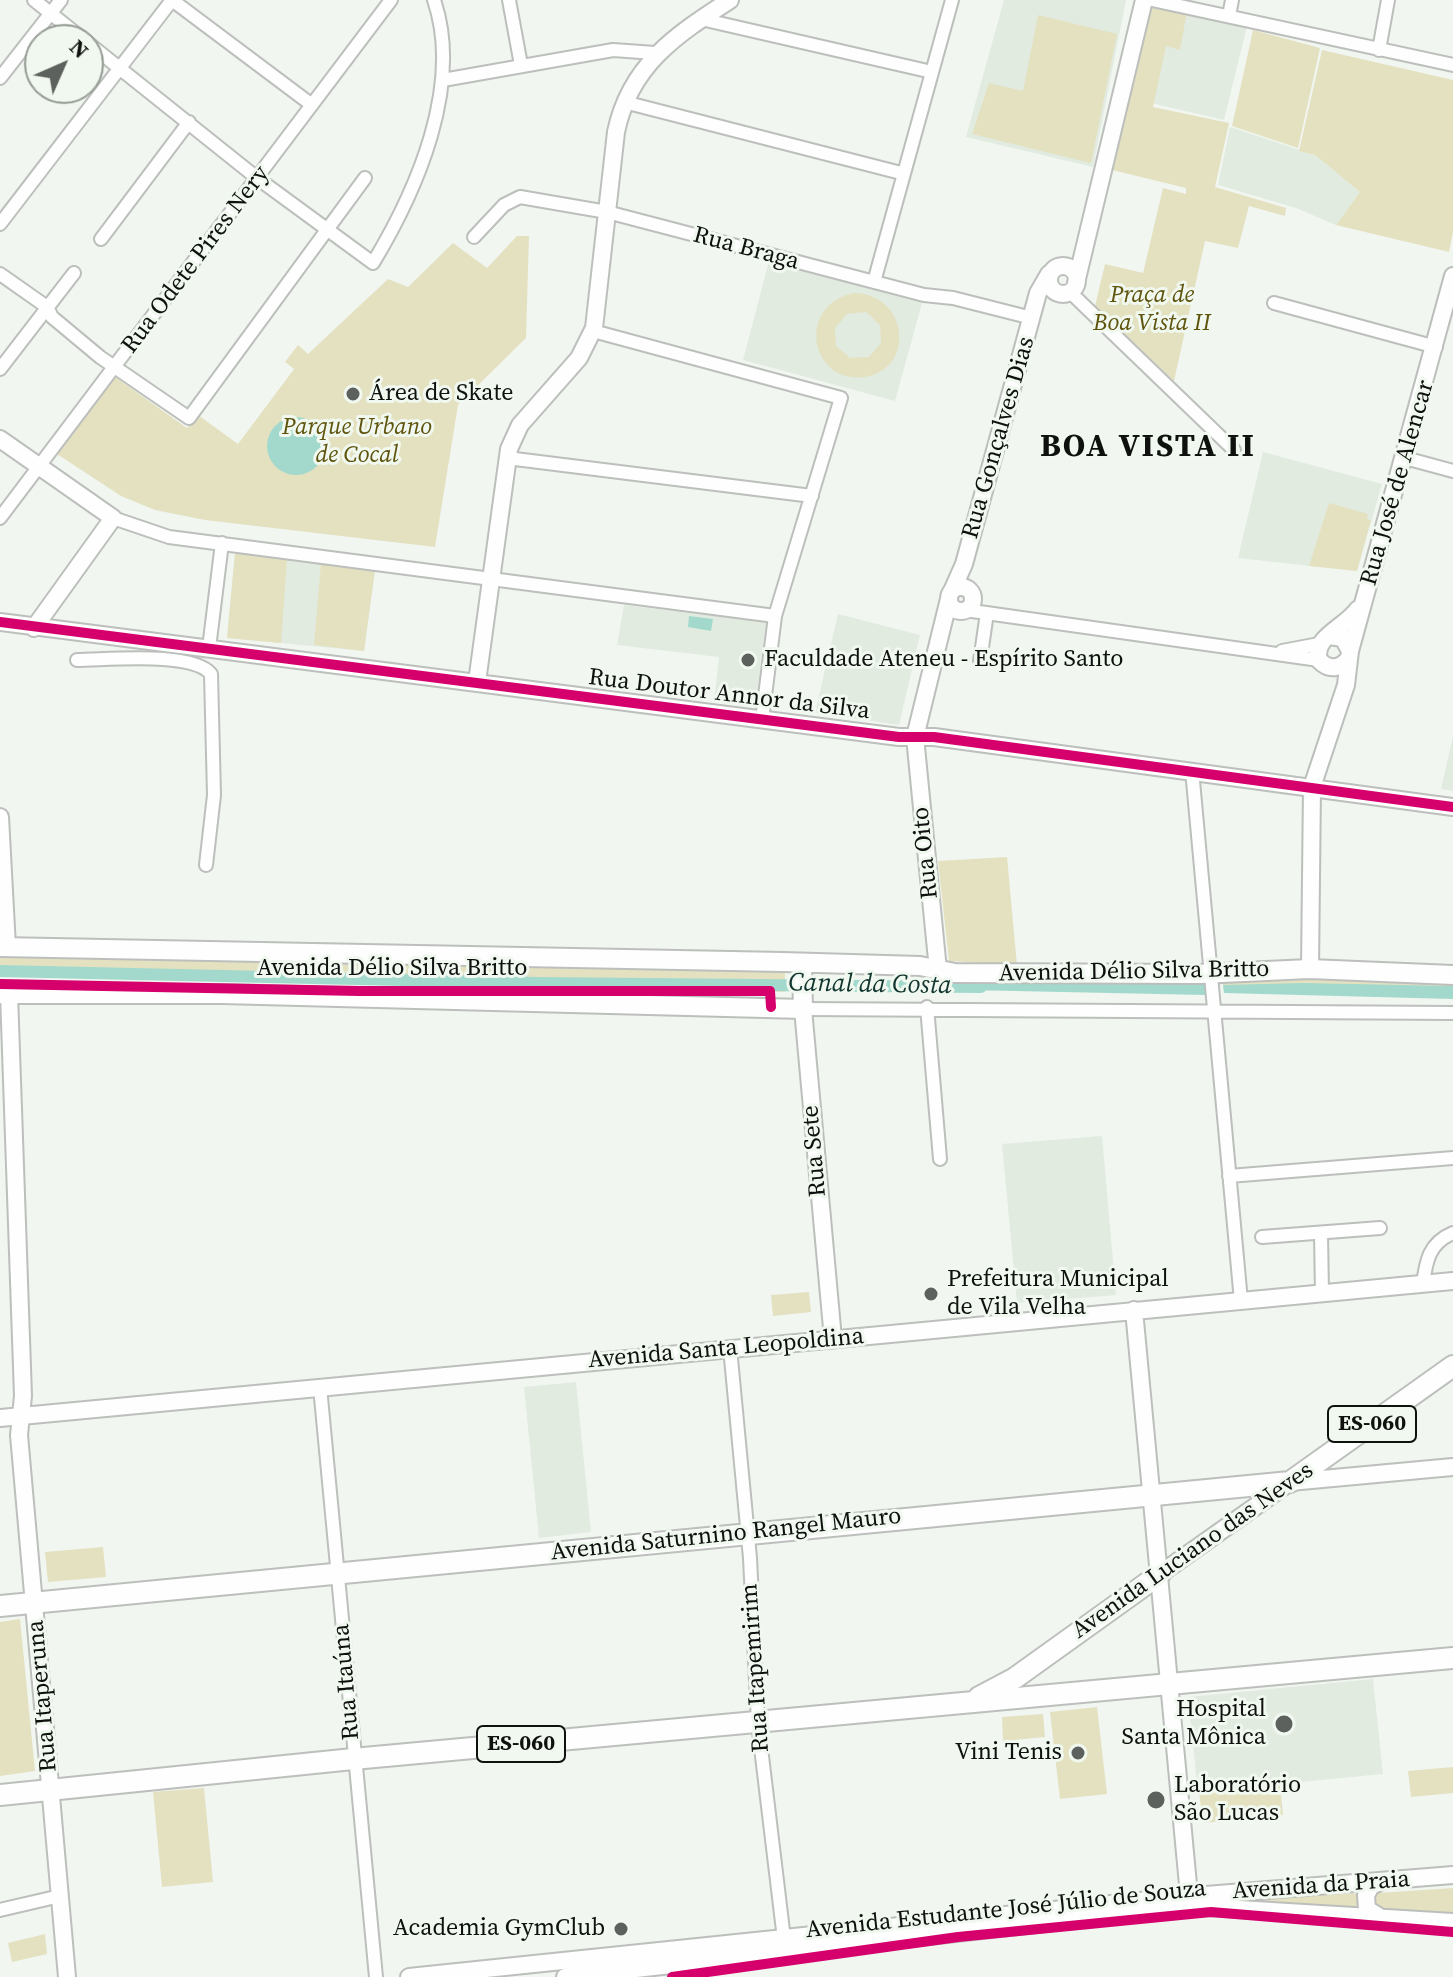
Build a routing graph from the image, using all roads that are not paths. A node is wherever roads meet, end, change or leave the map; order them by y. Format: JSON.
{"nodes":[{"id":1,"x":34,"y":0,"type":"edge"},
{"id":2,"x":61,"y":0,"type":"edge"},
{"id":3,"x":172,"y":0,"type":"edge"},
{"id":4,"x":391,"y":0,"type":"edge"},
{"id":5,"x":434,"y":0,"type":"edge"},
{"id":6,"x":509,"y":0,"type":"edge"},
{"id":7,"x":730,"y":0,"type":"edge"},
{"id":8,"x":952,"y":0,"type":"edge"},
{"id":9,"x":1144,"y":0,"type":"edge"},
{"id":10,"x":1152,"y":0,"type":"edge"},
{"id":11,"x":1232,"y":0,"type":"edge"},
{"id":12,"x":1388,"y":0,"type":"edge"},
{"id":13,"x":50,"y":13,"type":"junction"},
{"id":14,"x":1229,"y":16,"type":"junction"},
{"id":15,"x":701,"y":19,"type":"junction"},
{"id":16,"x":64,"y":24,"type":"edge"},
{"id":17,"x":1379,"y":50,"type":"junction"},
{"id":18,"x":655,"y":53,"type":"junction"},
{"id":19,"x":104,"y":55,"type":"edge"},
{"id":20,"x":521,"y":65,"type":"junction"},
{"id":21,"x":1453,"y":65,"type":"edge"},
{"id":22,"x":121,"y":68,"type":"junction"},
{"id":23,"x":932,"y":72,"type":"junction"},
{"id":24,"x":0,"y":78,"type":"edge"},
{"id":25,"x":443,"y":80,"type":"junction"},
{"id":26,"x":624,"y":102,"type":"junction"},
{"id":27,"x":312,"y":105,"type":"junction"},
{"id":28,"x":189,"y":122,"type":"junction"},
{"id":29,"x":901,"y":173,"type":"junction"},
{"id":30,"x":257,"y":178,"type":"junction"},
{"id":31,"x":365,"y":178,"type":"dead end"},
{"id":32,"x":607,"y":212,"type":"junction"},
{"id":33,"x":0,"y":224,"type":"edge"},
{"id":34,"x":330,"y":229,"type":"junction"},
{"id":35,"x":474,"y":237,"type":"dead end"},
{"id":36,"x":1089,"y":237,"type":"junction"},
{"id":37,"x":101,"y":239,"type":"dead end"},
{"id":38,"x":1053,"y":270,"type":"junction"},
{"id":39,"x":74,"y":273,"type":"dead end"},
{"id":40,"x":0,"y":274,"type":"edge"},
{"id":41,"x":874,"y":282,"type":"junction"},
{"id":42,"x":1452,"y":286,"type":"edge"},
{"id":43,"x":1068,"y":289,"type":"junction"},
{"id":44,"x":1274,"y":303,"type":"dead end"},
{"id":45,"x":47,"y":307,"type":"junction"},
{"id":46,"x":1033,"y":316,"type":"junction"},
{"id":47,"x":593,"y":331,"type":"junction"},
{"id":48,"x":1436,"y":347,"type":"junction"},
{"id":49,"x":115,"y":368,"type":"junction"},
{"id":50,"x":0,"y":369,"type":"edge"},
{"id":51,"x":0,"y":439,"type":"edge"},
{"id":52,"x":1234,"y":450,"type":"dead end"},
{"id":53,"x":507,"y":458,"type":"junction"},
{"id":54,"x":1405,"y":458,"type":"junction"},
{"id":55,"x":39,"y":468,"type":"junction"},
{"id":56,"x":1453,"y":471,"type":"edge"},
{"id":57,"x":812,"y":496,"type":"junction"},
{"id":58,"x":0,"y":518,"type":"edge"},
{"id":59,"x":113,"y":518,"type":"junction"},
{"id":60,"x":222,"y":543,"type":"junction"},
{"id":61,"x":491,"y":580,"type":"junction"},
{"id":62,"x":1365,"y":597,"type":"junction"},
{"id":63,"x":961,"y":600,"type":"junction"},
{"id":64,"x":987,"y":613,"type":"junction"},
{"id":65,"x":775,"y":616,"type":"junction"},
{"id":66,"x":0,"y":622,"type":"edge"},
{"id":67,"x":34,"y":628,"type":"junction"},
{"id":68,"x":209,"y":648,"type":"junction"},
{"id":69,"x":1325,"y":652,"type":"junction"},
{"id":70,"x":1349,"y":654,"type":"junction"},
{"id":71,"x":77,"y":660,"type":"dead end"},
{"id":72,"x":980,"y":661,"type":"dead end"},
{"id":73,"x":477,"y":682,"type":"junction"},
{"id":74,"x":1338,"y":708,"type":"junction"},
{"id":75,"x":762,"y":720,"type":"junction"},
{"id":76,"x":915,"y":737,"type":"junction"},
{"id":77,"x":1192,"y":770,"type":"junction"},
{"id":78,"x":1312,"y":787,"type":"junction"},
{"id":79,"x":1453,"y":807,"type":"edge"},
{"id":80,"x":0,"y":817,"type":"edge"},
{"id":81,"x":206,"y":865,"type":"dead end"},
{"id":82,"x":3,"y":947,"type":"edge"},
{"id":83,"x":1310,"y":969,"type":"junction"},
{"id":84,"x":938,"y":970,"type":"junction"},
{"id":85,"x":1453,"y":975,"type":"edge"},
{"id":86,"x":1209,"y":978,"type":"junction"},
{"id":87,"x":802,"y":986,"type":"junction"},
{"id":88,"x":5,"y":994,"type":"edge"},
{"id":89,"x":1212,"y":1005,"type":"junction"},
{"id":90,"x":927,"y":1007,"type":"junction"},
{"id":91,"x":1453,"y":1013,"type":"edge"},
{"id":92,"x":1453,"y":1158,"type":"edge"},
{"id":93,"x":940,"y":1159,"type":"dead end"},
{"id":94,"x":1229,"y":1176,"type":"junction"},
{"id":95,"x":8,"y":1190,"type":"edge"},
{"id":96,"x":1380,"y":1228,"type":"dead end"},
{"id":97,"x":1453,"y":1233,"type":"edge"},
{"id":98,"x":1321,"y":1234,"type":"junction"},
{"id":99,"x":1262,"y":1237,"type":"dead end"},
{"id":100,"x":1453,"y":1281,"type":"edge"},
{"id":101,"x":1423,"y":1284,"type":"junction"},
{"id":102,"x":1322,"y":1293,"type":"junction"},
{"id":103,"x":1241,"y":1301,"type":"junction"},
{"id":104,"x":1134,"y":1310,"type":"junction"},
{"id":105,"x":833,"y":1339,"type":"junction"},
{"id":106,"x":730,"y":1348,"type":"junction"},
{"id":107,"x":1453,"y":1366,"type":"edge"},
{"id":108,"x":320,"y":1387,"type":"junction"},
{"id":109,"x":21,"y":1416,"type":"junction"},
{"id":110,"x":0,"y":1418,"type":"edge"},
{"id":111,"x":1453,"y":1467,"type":"edge"},
{"id":112,"x":1290,"y":1482,"type":"junction"},
{"id":113,"x":1153,"y":1494,"type":"junction"},
{"id":114,"x":748,"y":1535,"type":"junction"},
{"id":115,"x":337,"y":1573,"type":"junction"},
{"id":116,"x":1160,"y":1574,"type":"junction"},
{"id":117,"x":34,"y":1601,"type":"junction"},
{"id":118,"x":0,"y":1606,"type":"edge"},
{"id":119,"x":1453,"y":1658,"type":"edge"},
{"id":120,"x":1171,"y":1684,"type":"junction"},
{"id":121,"x":969,"y":1702,"type":"junction"},
{"id":122,"x":758,"y":1723,"type":"junction"},
{"id":123,"x":353,"y":1759,"type":"junction"},
{"id":124,"x":51,"y":1788,"type":"junction"},
{"id":125,"x":0,"y":1795,"type":"edge"},
{"id":126,"x":1453,"y":1875,"type":"edge"},
{"id":127,"x":1380,"y":1882,"type":"junction"},
{"id":128,"x":60,"y":1896,"type":"junction"},
{"id":129,"x":1190,"y":1902,"type":"junction"},
{"id":130,"x":0,"y":1910,"type":"edge"},
{"id":131,"x":1380,"y":1917,"type":"junction"},
{"id":132,"x":1453,"y":1922,"type":"edge"},
{"id":133,"x":784,"y":1939,"type":"junction"},
{"id":134,"x":67,"y":1977,"type":"edge"},
{"id":135,"x":376,"y":1977,"type":"edge"},
{"id":136,"x":409,"y":1977,"type":"edge"},
{"id":137,"x":565,"y":1977,"type":"edge"}],
"edges":[{"from":1,"to":13,"type":"street"},
{"from":2,"to":13,"type":"street"},
{"from":3,"to":22,"type":"street"},
{"from":3,"to":27,"type":"street"},
{"from":4,"to":27,"type":"street","name":"Rua Odete Pires Nery"},
{"from":5,"to":25,"type":"street"},
{"from":6,"to":20,"type":"street"},
{"from":7,"to":15,"type":"street"},
{"from":8,"to":23,"type":"street"},
{"from":9,"to":36,"type":"street"},
{"from":10,"to":14,"type":"street"},
{"from":11,"to":14,"type":"street"},
{"from":12,"to":17,"type":"street"},
{"from":13,"to":16,"type":"street"},
{"from":13,"to":24,"type":"street"},
{"from":14,"to":17,"type":"street"},
{"from":15,"to":18,"type":"street"},
{"from":15,"to":23,"type":"street"},
{"from":17,"to":21,"type":"street"},
{"from":18,"to":20,"type":"street"},
{"from":18,"to":26,"type":"street"},
{"from":19,"to":22,"type":"street"},
{"from":20,"to":25,"type":"street"},
{"from":22,"to":28,"type":"street"},
{"from":22,"to":33,"type":"street"},
{"from":23,"to":29,"type":"street"},
{"from":25,"to":34,"type":"street"},
{"from":26,"to":29,"type":"street"},
{"from":26,"to":32,"type":"street"},
{"from":27,"to":30,"type":"street","name":"Rua Odete Pires Nery"},
{"from":28,"to":30,"type":"street"},
{"from":28,"to":37,"type":"street"},
{"from":29,"to":41,"type":"street"},
{"from":30,"to":34,"type":"street"},
{"from":30,"to":49,"type":"street","name":"Rua Odete Pires Nery"},
{"from":31,"to":34,"type":"street"},
{"from":32,"to":35,"type":"street","name":"Rua Braga"},
{"from":32,"to":41,"type":"street","name":"Rua Braga"},
{"from":32,"to":47,"type":"street"},
{"from":34,"to":49,"type":"street"},
{"from":36,"to":38,"type":"street","name":"Rua Gonçalves Dias"},
{"from":36,"to":43,"type":"street"},
{"from":38,"to":43,"type":"street"},
{"from":38,"to":43,"type":"street"},
{"from":38,"to":46,"type":"street","name":"Rua Gonçalves Dias"},
{"from":39,"to":45,"type":"street"},
{"from":40,"to":45,"type":"street"},
{"from":41,"to":46,"type":"street","name":"Rua Braga"},
{"from":42,"to":48,"type":"street","name":"Rua José de Alencar"},
{"from":43,"to":46,"type":"street","name":"Rua Gonçalves Dias"},
{"from":43,"to":52,"type":"street"},
{"from":44,"to":48,"type":"street"},
{"from":45,"to":49,"type":"street"},
{"from":45,"to":50,"type":"street"},
{"from":46,"to":63,"type":"street","name":"Rua Gonçalves Dias"},
{"from":47,"to":53,"type":"street"},
{"from":47,"to":57,"type":"street"},
{"from":48,"to":54,"type":"street","name":"Rua José de Alencar"},
{"from":49,"to":55,"type":"street","name":"Rua Odete Pires Nery"},
{"from":51,"to":55,"type":"street"},
{"from":53,"to":57,"type":"street"},
{"from":53,"to":61,"type":"street"},
{"from":54,"to":56,"type":"street"},
{"from":54,"to":62,"type":"street","name":"Rua José de Alencar"},
{"from":55,"to":58,"type":"street","name":"Rua Odete Pires Nery"},
{"from":55,"to":59,"type":"street"},
{"from":57,"to":65,"type":"street"},
{"from":59,"to":60,"type":"street"},
{"from":59,"to":67,"type":"street"},
{"from":60,"to":61,"type":"street"},
{"from":60,"to":68,"type":"street"},
{"from":61,"to":65,"type":"street"},
{"from":61,"to":73,"type":"street"},
{"from":62,"to":69,"type":"street","name":"Rua José de Alencar"},
{"from":62,"to":70,"type":"street","name":"Rua José de Alencar"},
{"from":63,"to":64,"type":"street"},
{"from":63,"to":76,"type":"street","name":"Rua Gonçalves Dias"},
{"from":64,"to":69,"type":"street"},
{"from":64,"to":72,"type":"street"},
{"from":65,"to":75,"type":"street"},
{"from":66,"to":67,"type":"street","name":"Rua Doutor Annor da Silva"},
{"from":67,"to":68,"type":"street","name":"Rua Doutor Annor da Silva"},
{"from":68,"to":73,"type":"street","name":"Rua Doutor Annor da Silva"},
{"from":69,"to":70,"type":"street"},
{"from":69,"to":70,"type":"street"},
{"from":69,"to":74,"type":"street","name":"Rua José de Alencar"},
{"from":70,"to":74,"type":"street","name":"Rua José de Alencar"},
{"from":71,"to":81,"type":"street"},
{"from":73,"to":75,"type":"street","name":"Rua Doutor Annor da Silva"},
{"from":74,"to":78,"type":"street","name":"Rua José de Alencar"},
{"from":75,"to":76,"type":"street","name":"Rua Doutor Annor da Silva"},
{"from":76,"to":77,"type":"street","name":"Rua Doutor Annor da Silva"},
{"from":76,"to":84,"type":"street","name":"Rua Oito"},
{"from":77,"to":78,"type":"street","name":"Rua Doutor Annor da Silva"},
{"from":77,"to":86,"type":"street"},
{"from":78,"to":79,"type":"street","name":"Rua Doutor Annor da Silva"},
{"from":78,"to":83,"type":"street","name":"Rua José de Alencar"},
{"from":80,"to":82,"type":"street"},
{"from":82,"to":87,"type":"main road","name":"Avenida Délio Silva Britto"},
{"from":83,"to":85,"type":"main road","name":"Avenida Délio Silva Britto"},
{"from":83,"to":86,"type":"main road","name":"Avenida Délio Silva Britto"},
{"from":84,"to":86,"type":"main road","name":"Avenida Délio Silva Britto"},
{"from":84,"to":87,"type":"main road","name":"Avenida Délio Silva Britto"},
{"from":86,"to":89,"type":"street"},
{"from":87,"to":88,"type":"main road","name":"Avenida Délio Silva Britto"},
{"from":87,"to":90,"type":"street","name":"Avenida Délio Silva Britto"},
{"from":87,"to":105,"type":"street","name":"Rua Sete"},
{"from":88,"to":95,"type":"street","name":"Rua Itaperuna"},
{"from":89,"to":90,"type":"street","name":"Avenida Délio Silva Britto"},
{"from":89,"to":91,"type":"street","name":"Avenida Délio Silva Britto"},
{"from":89,"to":94,"type":"street"},
{"from":90,"to":93,"type":"street"},
{"from":92,"to":94,"type":"street"},
{"from":94,"to":103,"type":"street"},
{"from":95,"to":109,"type":"street","name":"Rua Itaperuna"},
{"from":96,"to":98,"type":"street"},
{"from":97,"to":101,"type":"street"},
{"from":98,"to":99,"type":"street"},
{"from":98,"to":102,"type":"street"},
{"from":100,"to":101,"type":"street","name":"Avenida Santa Leopoldina"},
{"from":101,"to":102,"type":"street","name":"Avenida Santa Leopoldina"},
{"from":102,"to":103,"type":"street","name":"Avenida Santa Leopoldina"},
{"from":103,"to":104,"type":"street","name":"Avenida Santa Leopoldina"},
{"from":104,"to":105,"type":"street","name":"Avenida Santa Leopoldina"},
{"from":104,"to":113,"type":"street"},
{"from":105,"to":106,"type":"street","name":"Avenida Santa Leopoldina"},
{"from":106,"to":108,"type":"street","name":"Avenida Santa Leopoldina"},
{"from":106,"to":114,"type":"street","name":"Rua Itapemirim"},
{"from":107,"to":112,"type":"main road","name":"Avenida Luciano das Neves","number":"ES-060"},
{"from":108,"to":109,"type":"street","name":"Avenida Santa Leopoldina"},
{"from":108,"to":115,"type":"street","name":"Rua Itaúna"},
{"from":109,"to":110,"type":"street","name":"Avenida Santa Leopoldina"},
{"from":109,"to":117,"type":"street","name":"Rua Itaperuna"},
{"from":111,"to":112,"type":"street","name":"Avenida Saturnino Rangel Mauro"},
{"from":112,"to":113,"type":"main road","name":"Avenida Saturnino Rangel Mauro"},
{"from":112,"to":116,"type":"street","name":"Avenida Luciano das Neves","number":"ES-060"},
{"from":113,"to":114,"type":"main road","name":"Avenida Saturnino Rangel Mauro"},
{"from":113,"to":116,"type":"street"},
{"from":114,"to":115,"type":"main road","name":"Avenida Saturnino Rangel Mauro"},
{"from":114,"to":122,"type":"street","name":"Rua Itapemirim"},
{"from":115,"to":117,"type":"main road","name":"Avenida Saturnino Rangel Mauro"},
{"from":115,"to":123,"type":"street","name":"Rua Itaúna"},
{"from":116,"to":120,"type":"street"},
{"from":116,"to":121,"type":"main road","name":"Avenida Luciano das Neves","number":"ES-060"},
{"from":117,"to":118,"type":"main road","name":"Avenida Saturnino Rangel Mauro"},
{"from":117,"to":124,"type":"street","name":"Rua Itaperuna"},
{"from":119,"to":120,"type":"main road","number":"ES-060"},
{"from":120,"to":121,"type":"main road","number":"ES-060"},
{"from":120,"to":129,"type":"street"},
{"from":121,"to":122,"type":"main road","number":"ES-060"},
{"from":122,"to":123,"type":"main road","number":"ES-060"},
{"from":122,"to":133,"type":"street","name":"Rua Itapemirim"},
{"from":123,"to":124,"type":"main road","number":"ES-060"},
{"from":123,"to":135,"type":"street","name":"Rua Itaúna"},
{"from":124,"to":125,"type":"main road","number":"ES-060"},
{"from":124,"to":128,"type":"street","name":"Rua Itaperuna"},
{"from":126,"to":127,"type":"street","name":"Avenida da Praia"},
{"from":127,"to":129,"type":"street","name":"Avenida da Praia"},
{"from":127,"to":131,"type":"street"},
{"from":128,"to":130,"type":"street"},
{"from":128,"to":134,"type":"street","name":"Rua Itaperuna"},
{"from":129,"to":131,"type":"street","name":"Avenida Estudante José Júlio de Souza"},
{"from":129,"to":133,"type":"street","name":"Avenida Estudante José Júlio de Souza"},
{"from":129,"to":137,"type":"street","name":"Avenida Estudante José Júlio de Souza"},
{"from":131,"to":132,"type":"street","name":"Avenida Estudante José Júlio de Souza"},
{"from":133,"to":136,"type":"street","name":"Avenida Estudante José Júlio de Souza"}]}
